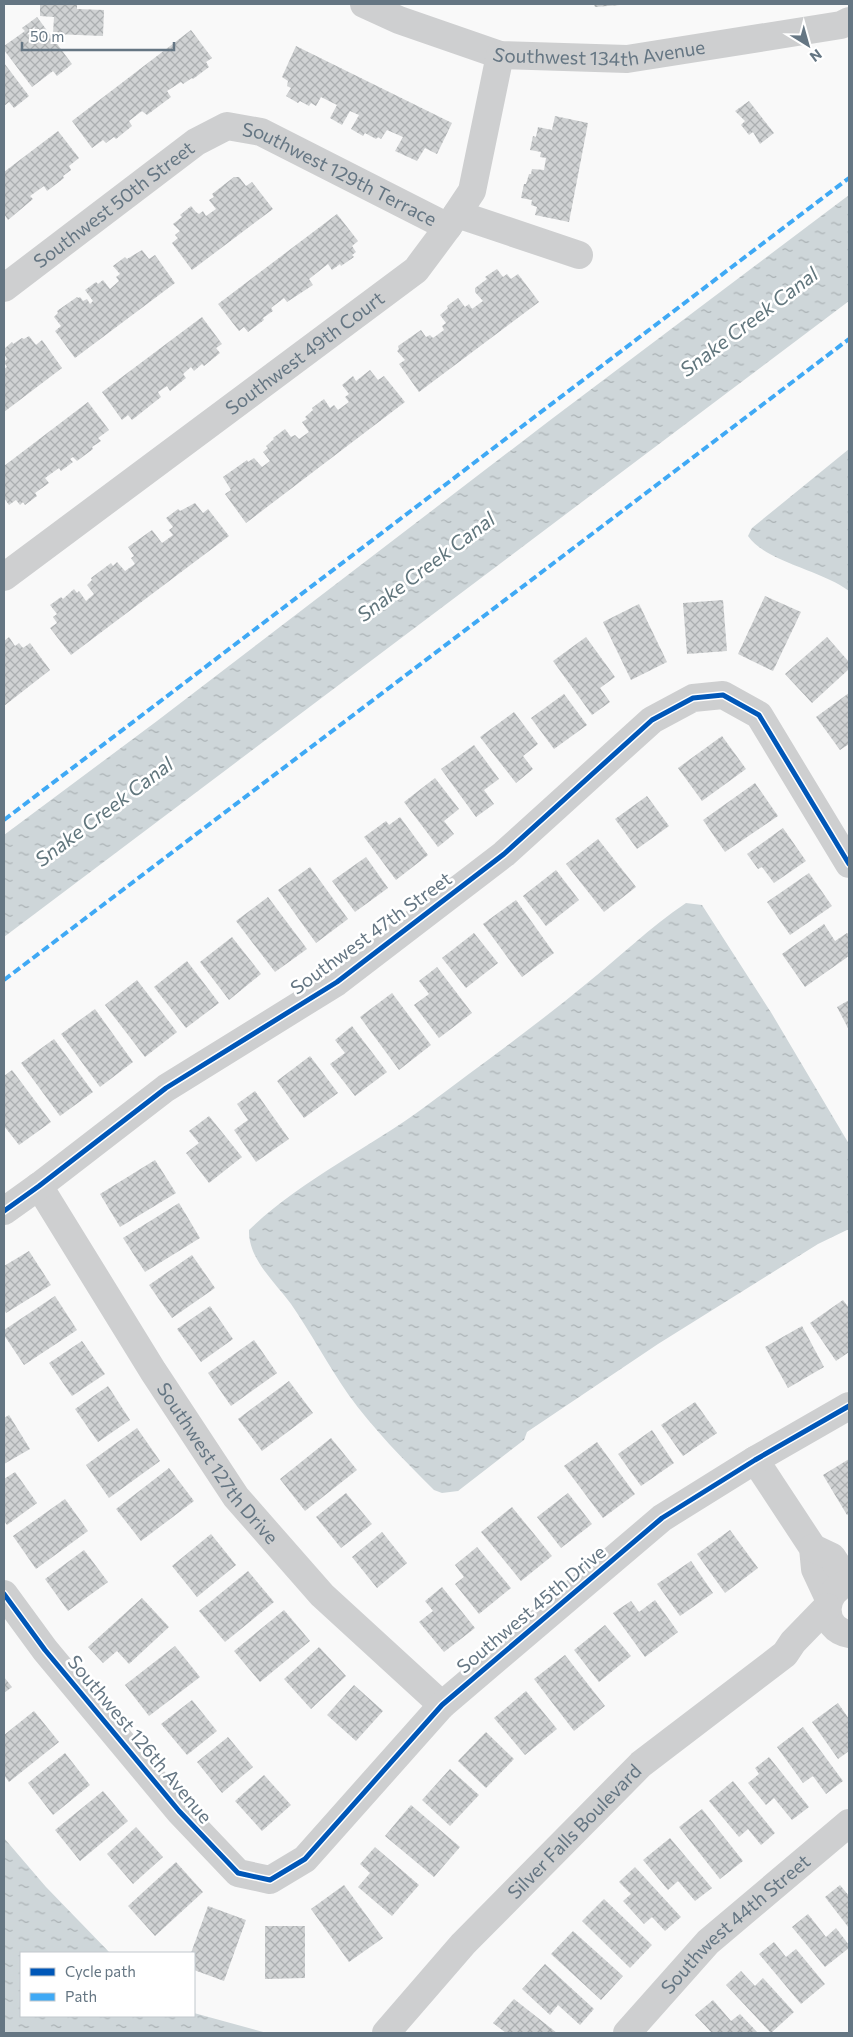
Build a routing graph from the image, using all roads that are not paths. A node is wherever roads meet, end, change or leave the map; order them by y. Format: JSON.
{"nodes":[{"id":1,"x":364,"y":4,"type":"edge"},
{"id":2,"x":845,"y":23,"type":"edge"},
{"id":3,"x":500,"y":55,"type":"junction"},
{"id":4,"x":227,"y":126,"type":"joint"},
{"id":5,"x":453,"y":220,"type":"junction"},
{"id":6,"x":579,"y":255,"type":"dead end"},
{"id":7,"x":4,"y":288,"type":"edge"},
{"id":8,"x":4,"y":577,"type":"edge"},
{"id":9,"x":849,"y":864,"type":"edge"},
{"id":10,"x":39,"y":1186,"type":"junction"},
{"id":11,"x":4,"y":1211,"type":"edge"},
{"id":12,"x":849,"y":1406,"type":"edge"},
{"id":13,"x":755,"y":1460,"type":"junction"},
{"id":14,"x":839,"y":1593,"type":"edge"},
{"id":15,"x":4,"y":1594,"type":"edge"},
{"id":16,"x":847,"y":1634,"type":"edge"},
{"id":17,"x":785,"y":1654,"type":"junction"},
{"id":18,"x":442,"y":1705,"type":"junction"},
{"id":19,"x":849,"y":1823,"type":"edge"},
{"id":20,"x":270,"y":1880,"type":"joint"},
{"id":21,"x":386,"y":2033,"type":"edge"},
{"id":22,"x":627,"y":2033,"type":"edge"}],
"edges":[{"from":1,"to":3,"type":"street","name":"Southwest 134th Avenue"},
{"from":2,"to":3,"type":"street","name":"Southwest 134th Avenue"},
{"from":3,"to":5,"type":"street","name":"Southwest 49th Court"},
{"from":4,"to":5,"type":"street","name":"Southwest 129th Terrace"},
{"from":4,"to":7,"type":"street","name":"Southwest 50th Street"},
{"from":5,"to":6,"type":"street","name":"Southwest 129th Terrace"},
{"from":5,"to":8,"type":"street","name":"Southwest 49th Court"},
{"from":9,"to":10,"type":"street","name":"Southwest 47th Street"},
{"from":10,"to":11,"type":"street","name":"Southwest 47th Street"},
{"from":10,"to":18,"type":"street","name":"Southwest 127th Drive"},
{"from":12,"to":13,"type":"street","name":"Southwest 45th Drive"},
{"from":13,"to":14,"type":"street"},
{"from":13,"to":18,"type":"street","name":"Southwest 45th Drive"},
{"from":14,"to":16,"type":"street"},
{"from":14,"to":17,"type":"street","name":"Silver Falls Boulevard"},
{"from":15,"to":20,"type":"street","name":"Southwest 126th Avenue"},
{"from":16,"to":17,"type":"street","name":"Silver Falls Boulevard"},
{"from":17,"to":21,"type":"street","name":"Silver Falls Boulevard"},
{"from":18,"to":20,"type":"street","name":"Southwest 45th Drive"},
{"from":19,"to":22,"type":"street","name":"Southwest 44th Street"}]}
